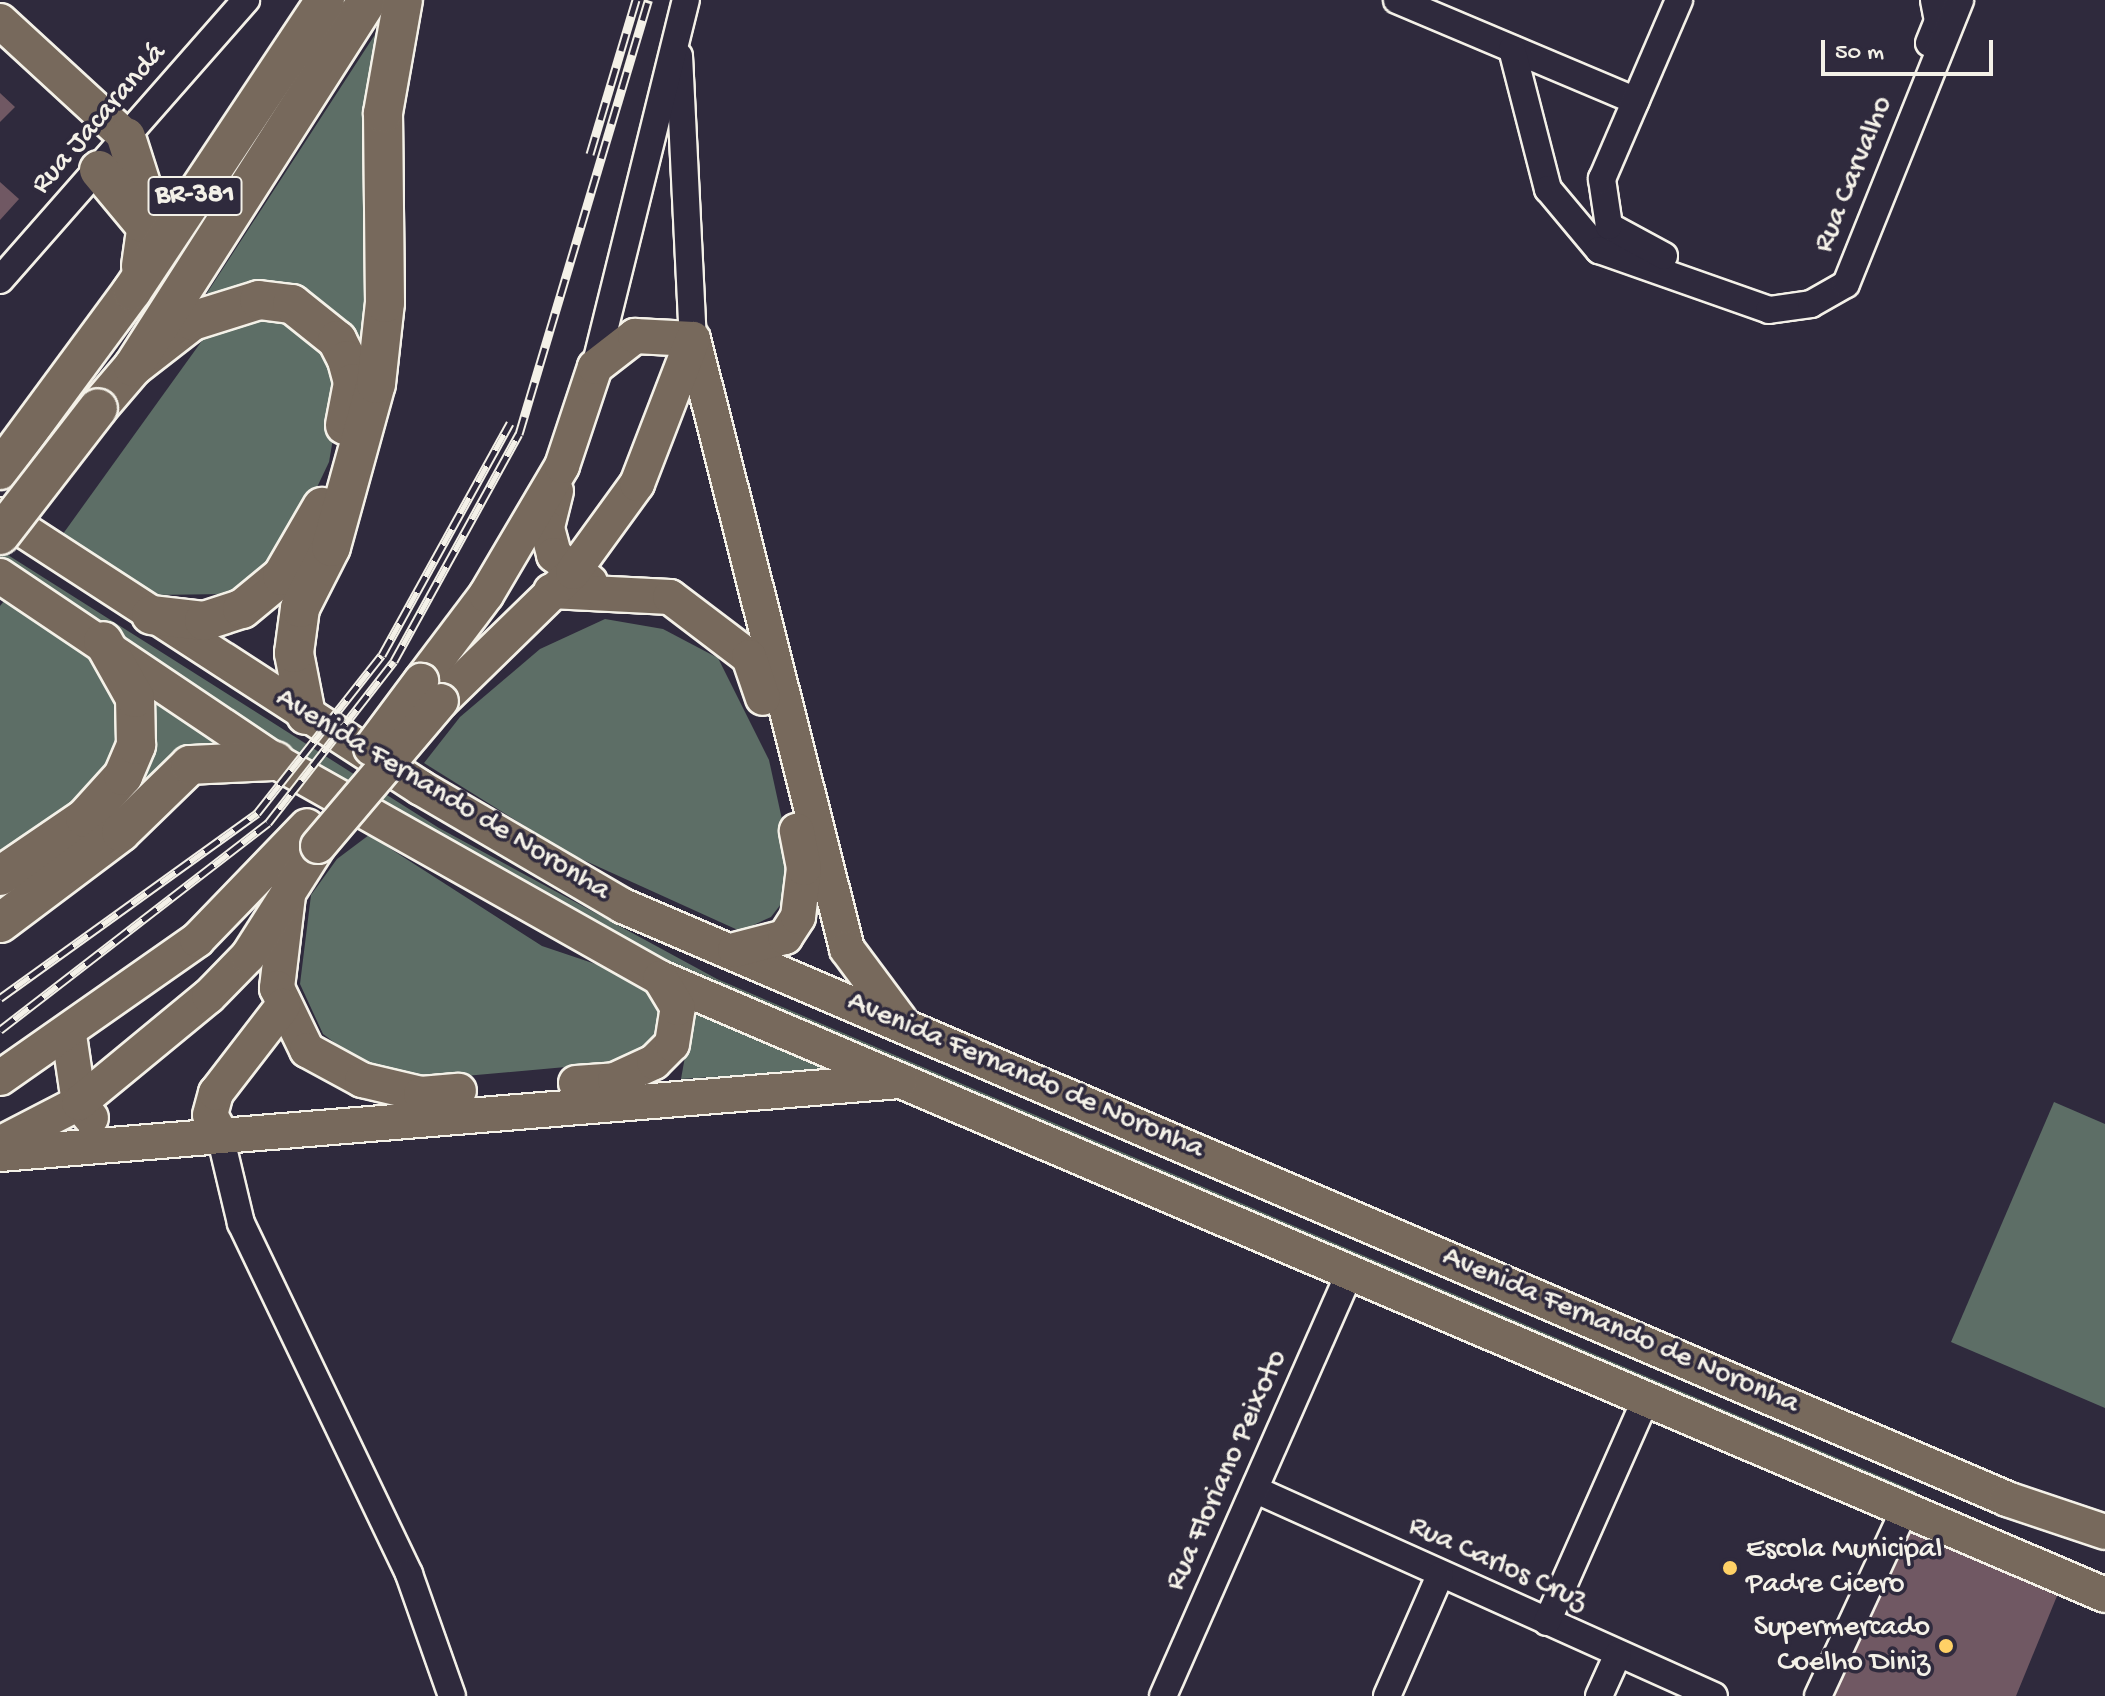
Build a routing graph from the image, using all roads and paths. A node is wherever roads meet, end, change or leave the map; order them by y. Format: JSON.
{"nodes":[{"id":1,"x":246,"y":0,"type":"edge"},
{"id":2,"x":325,"y":0,"type":"edge"},
{"id":3,"x":368,"y":0,"type":"edge"},
{"id":4,"x":403,"y":0,"type":"edge"},
{"id":5,"x":686,"y":0,"type":"edge"},
{"id":6,"x":1397,"y":0,"type":"edge"},
{"id":7,"x":1679,"y":0,"type":"edge"},
{"id":8,"x":1934,"y":0,"type":"edge"},
{"id":9,"x":1960,"y":0,"type":"edge"},
{"id":10,"x":0,"y":21,"type":"edge"},
{"id":11,"x":677,"y":28,"type":"junction"},
{"id":12,"x":1512,"y":49,"type":"junction"},
{"id":13,"x":1636,"y":101,"type":"junction"},
{"id":14,"x":126,"y":137,"type":"junction"},
{"id":15,"x":99,"y":170,"type":"junction"},
{"id":16,"x":149,"y":243,"type":"junction"},
{"id":17,"x":0,"y":280,"type":"edge"},
{"id":18,"x":132,"y":291,"type":"junction"},
{"id":19,"x":693,"y":339,"type":"junction"},
{"id":20,"x":133,"y":367,"type":"junction"},
{"id":21,"x":595,"y":367,"type":"junction"},
{"id":22,"x":562,"y":466,"type":"junction"},
{"id":23,"x":0,"y":470,"type":"edge"},
{"id":24,"x":0,"y":515,"type":"edge"},
{"id":25,"x":0,"y":535,"type":"edge"},
{"id":26,"x":0,"y":576,"type":"edge"},
{"id":27,"x":562,"y":582,"type":"junction"},
{"id":28,"x":151,"y":615,"type":"junction"},
{"id":29,"x":103,"y":641,"type":"junction"},
{"id":30,"x":431,"y":691,"type":"junction"},
{"id":31,"x":306,"y":715,"type":"junction"},
{"id":32,"x":275,"y":761,"type":"junction"},
{"id":33,"x":313,"y":836,"type":"junction"},
{"id":34,"x":0,"y":876,"type":"edge"},
{"id":35,"x":289,"y":887,"type":"junction"},
{"id":36,"x":0,"y":923,"type":"edge"},
{"id":37,"x":197,"y":940,"type":"junction"},
{"id":38,"x":735,"y":950,"type":"junction"},
{"id":39,"x":248,"y":956,"type":"junction"},
{"id":40,"x":660,"y":978,"type":"junction"},
{"id":41,"x":280,"y":997,"type":"junction"},
{"id":42,"x":904,"y":1026,"type":"junction"},
{"id":43,"x":69,"y":1035,"type":"junction"},
{"id":44,"x":0,"y":1078,"type":"edge"},
{"id":45,"x":908,"y":1081,"type":"junction"},
{"id":46,"x":79,"y":1103,"type":"junction"},
{"id":47,"x":219,"y":1131,"type":"junction"},
{"id":48,"x":120,"y":1140,"type":"junction"},
{"id":49,"x":0,"y":1143,"type":"edge"},
{"id":50,"x":0,"y":1154,"type":"edge"},
{"id":51,"x":1350,"y":1272,"type":"junction"},
{"id":52,"x":1646,"y":1399,"type":"junction"},
{"id":53,"x":1256,"y":1490,"type":"junction"},
{"id":54,"x":2007,"y":1499,"type":"junction"},
{"id":55,"x":1905,"y":1509,"type":"junction"},
{"id":56,"x":2105,"y":1532,"type":"edge"},
{"id":57,"x":1440,"y":1575,"type":"junction"},
{"id":58,"x":2105,"y":1595,"type":"edge"},
{"id":59,"x":1547,"y":1622,"type":"junction"},
{"id":60,"x":1618,"y":1654,"type":"junction"},
{"id":61,"x":452,"y":1696,"type":"edge"},
{"id":62,"x":1163,"y":1696,"type":"edge"},
{"id":63,"x":1387,"y":1696,"type":"edge"},
{"id":64,"x":1599,"y":1696,"type":"edge"},
{"id":65,"x":1714,"y":1696,"type":"edge"},
{"id":66,"x":1818,"y":1696,"type":"edge"}],
"edges":[{"from":1,"to":14,"type":"street","name":"Rua Jacarandá"},
{"from":2,"to":18,"type":"highway","number":"BR-381"},
{"from":3,"to":20,"type":"highway","number":"BR-381"},
{"from":4,"to":31,"type":"highway"},
{"from":5,"to":11,"type":"street"},
{"from":6,"to":12,"type":"street"},
{"from":7,"to":13,"type":"street"},
{"from":8,"to":13,"type":"street"},
{"from":9,"to":12,"type":"street","name":"Rua Carvalho"},
{"from":10,"to":14,"type":"main road"},
{"from":11,"to":19,"type":"street"},
{"from":11,"to":21,"type":"street"},
{"from":12,"to":13,"type":"street"},
{"from":14,"to":15,"type":"street","name":"Rua Jacarandá"},
{"from":14,"to":16,"type":"highway"},
{"from":15,"to":16,"type":"highway"},
{"from":15,"to":17,"type":"street","name":"Rua Jacarandá"},
{"from":16,"to":18,"type":"highway"},
{"from":18,"to":23,"type":"highway","number":"BR-381"},
{"from":19,"to":21,"type":"main road"},
{"from":19,"to":27,"type":"main road"},
{"from":19,"to":42,"type":"main road"},
{"from":20,"to":25,"type":"highway","number":"BR-381","bridge":true},
{"from":20,"to":28,"type":"highway"},
{"from":21,"to":22,"type":"main road"},
{"from":22,"to":27,"type":"main road"},
{"from":22,"to":30,"type":"main road"},
{"from":24,"to":28,"type":"main road","name":"Avenida Fernando de Noronha"},
{"from":26,"to":29,"type":"main road","name":"Avenida Fernando de Noronha"},
{"from":27,"to":30,"type":"main road"},
{"from":27,"to":38,"type":"main road"},
{"from":28,"to":31,"type":"main road","name":"Avenida Fernando de Noronha"},
{"from":29,"to":32,"type":"main road","name":"Avenida Fernando de Noronha"},
{"from":29,"to":34,"type":"highway"},
{"from":30,"to":33,"type":"main road","bridge":true},
{"from":31,"to":38,"type":"main road","name":"Avenida Fernando de Noronha"},
{"from":32,"to":36,"type":"highway"},
{"from":32,"to":40,"type":"main road","name":"Avenida Fernando de Noronha"},
{"from":33,"to":35,"type":"main road"},
{"from":33,"to":37,"type":"main road"},
{"from":35,"to":39,"type":"main road"},
{"from":35,"to":41,"type":"main road"},
{"from":37,"to":39,"type":"main road"},
{"from":37,"to":43,"type":"main road"},
{"from":38,"to":42,"type":"main road","name":"Avenida Fernando de Noronha"},
{"from":39,"to":41,"type":"main road"},
{"from":39,"to":46,"type":"main road"},
{"from":40,"to":41,"type":"main road"},
{"from":40,"to":45,"type":"main road","name":"Avenida Fernando de Noronha"},
{"from":41,"to":47,"type":"main road"},
{"from":42,"to":54,"type":"main road","name":"Avenida Fernando de Noronha"},
{"from":43,"to":44,"type":"main road"},
{"from":43,"to":46,"type":"main road"},
{"from":45,"to":47,"type":"main road"},
{"from":45,"to":51,"type":"main road","name":"Avenida Fernando de Noronha"},
{"from":46,"to":48,"type":"main road"},
{"from":46,"to":49,"type":"main road"},
{"from":47,"to":48,"type":"main road"},
{"from":47,"to":61,"type":"street"},
{"from":48,"to":50,"type":"main road"},
{"from":51,"to":52,"type":"main road","name":"Avenida Fernando de Noronha"},
{"from":51,"to":53,"type":"street","name":"Rua Floriano Peixoto"},
{"from":52,"to":55,"type":"main road","name":"Avenida Fernando de Noronha"},
{"from":52,"to":59,"type":"street"},
{"from":53,"to":57,"type":"street","name":"Rua Carlos Cruz"},
{"from":53,"to":62,"type":"street","name":"Rua Floriano Peixoto"},
{"from":54,"to":55,"type":"main road"},
{"from":54,"to":56,"type":"main road","name":"Avenida Fernando de Noronha"},
{"from":55,"to":58,"type":"main road","name":"Avenida Fernando de Noronha"},
{"from":55,"to":66,"type":"street"},
{"from":57,"to":59,"type":"street","name":"Rua Carlos Cruz"},
{"from":57,"to":63,"type":"street"},
{"from":59,"to":60,"type":"street","name":"Rua Carlos Cruz"},
{"from":60,"to":64,"type":"street"},
{"from":60,"to":65,"type":"street","name":"Rua Carlos Cruz"}]}
